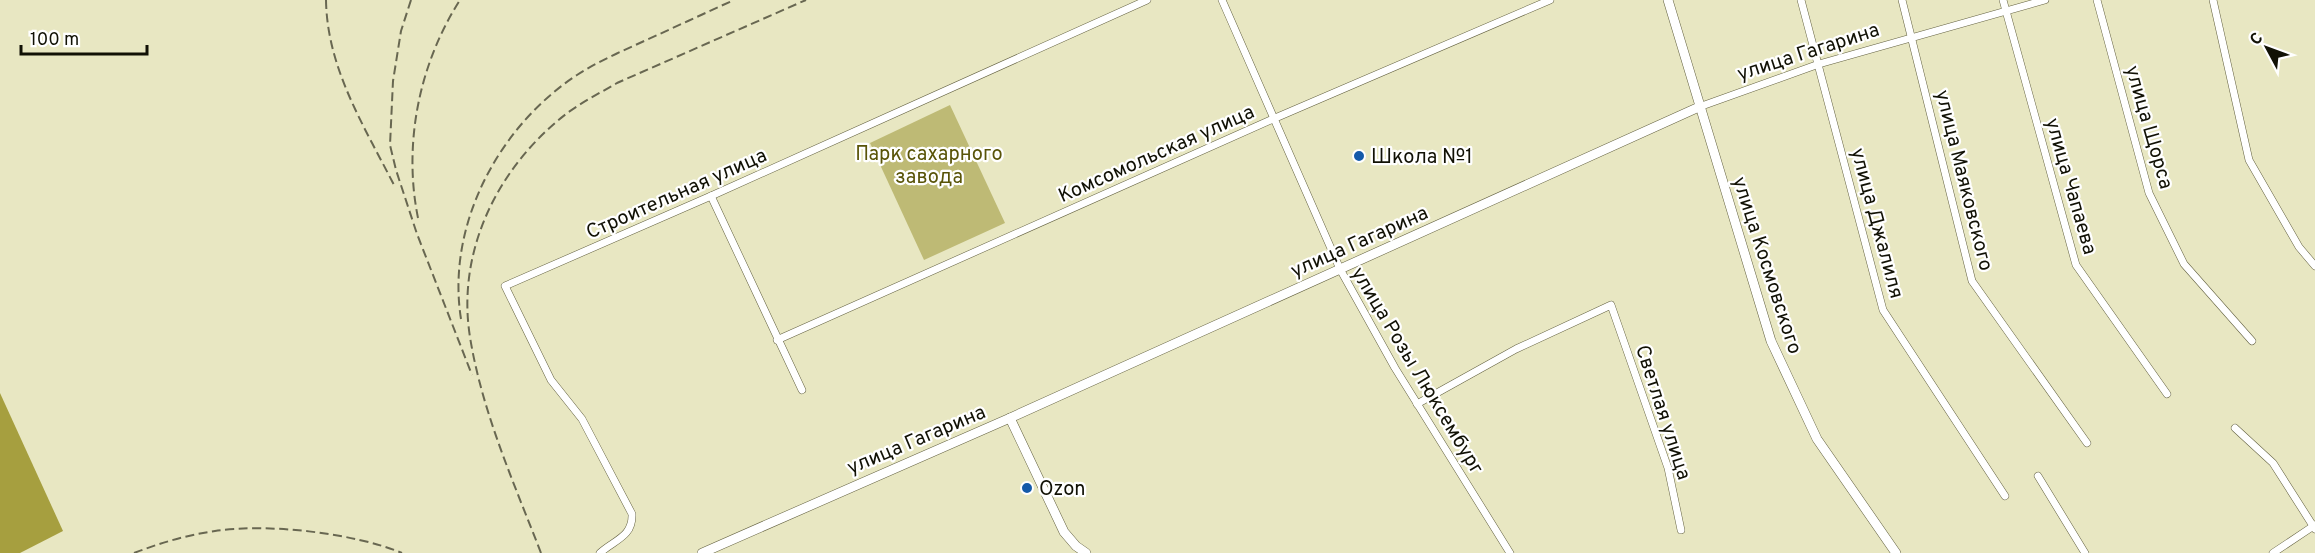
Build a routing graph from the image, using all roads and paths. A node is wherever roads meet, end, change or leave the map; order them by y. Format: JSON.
{"nodes":[{"id":1,"x":1147,"y":0,"type":"edge"},
{"id":2,"x":1222,"y":0,"type":"edge"},
{"id":3,"x":1550,"y":0,"type":"edge"},
{"id":4,"x":1668,"y":0,"type":"edge"},
{"id":5,"x":1801,"y":0,"type":"edge"},
{"id":6,"x":1902,"y":0,"type":"edge"},
{"id":7,"x":2003,"y":0,"type":"edge"},
{"id":8,"x":2045,"y":0,"type":"edge"},
{"id":9,"x":2097,"y":0,"type":"edge"},
{"id":10,"x":2213,"y":0,"type":"edge"},
{"id":11,"x":2006,"y":11,"type":"junction"},
{"id":12,"x":1912,"y":37,"type":"junction"},
{"id":13,"x":1819,"y":64,"type":"junction"},
{"id":14,"x":1699,"y":107,"type":"junction"},
{"id":15,"x":1273,"y":119,"type":"junction"},
{"id":16,"x":711,"y":196,"type":"junction"},
{"id":17,"x":2315,"y":266,"type":"edge"},
{"id":18,"x":1340,"y":269,"type":"junction"},
{"id":19,"x":777,"y":340,"type":"junction"},
{"id":20,"x":2252,"y":340,"type":"dead end"},
{"id":21,"x":802,"y":390,"type":"dead end"},
{"id":22,"x":2167,"y":394,"type":"dead end"},
{"id":23,"x":1417,"y":404,"type":"junction"},
{"id":24,"x":1010,"y":418,"type":"junction"},
{"id":25,"x":2235,"y":428,"type":"dead end"},
{"id":26,"x":2087,"y":443,"type":"dead end"},
{"id":27,"x":2038,"y":476,"type":"dead end"},
{"id":28,"x":2005,"y":496,"type":"dead end"},
{"id":29,"x":2314,"y":527,"type":"edge"},
{"id":30,"x":1681,"y":531,"type":"dead end"},
{"id":31,"x":600,"y":553,"type":"edge"},
{"id":32,"x":702,"y":553,"type":"edge"},
{"id":33,"x":1086,"y":553,"type":"edge"},
{"id":34,"x":1510,"y":553,"type":"edge"},
{"id":35,"x":1896,"y":553,"type":"edge"},
{"id":36,"x":2085,"y":553,"type":"edge"},
{"id":37,"x":2273,"y":553,"type":"edge"}],
"edges":[{"from":1,"to":16,"type":"street","name":"Строительная улица"},
{"from":2,"to":15,"type":"street","name":"улица Розы Люксембург"},
{"from":3,"to":15,"type":"street","name":"Комсомольская улица"},
{"from":4,"to":14,"type":"street","name":"улица Космовского"},
{"from":5,"to":13,"type":"street","name":"улица Джалиля"},
{"from":6,"to":12,"type":"street","name":"улица Маяковского"},
{"from":7,"to":11,"type":"street","name":"улица Чапаева"},
{"from":8,"to":11,"type":"street","name":"улица Гагарина"},
{"from":9,"to":20,"type":"street","name":"улица Щорса"},
{"from":10,"to":17,"type":"street"},
{"from":11,"to":12,"type":"street","name":"улица Гагарина"},
{"from":11,"to":22,"type":"street","name":"улица Чапаева"},
{"from":12,"to":13,"type":"street","name":"улица Гагарина"},
{"from":12,"to":26,"type":"street","name":"улица Маяковского"},
{"from":13,"to":14,"type":"street","name":"улица Гагарина"},
{"from":13,"to":28,"type":"street","name":"улица Джалиля"},
{"from":14,"to":18,"type":"street","name":"улица Гагарина"},
{"from":14,"to":35,"type":"street","name":"улица Космовского"},
{"from":15,"to":18,"type":"street","name":"улица Розы Люксембург"},
{"from":15,"to":19,"type":"street","name":"Комсомольская улица"},
{"from":16,"to":19,"type":"street"},
{"from":16,"to":31,"type":"street","name":"Строительная улица"},
{"from":18,"to":23,"type":"street","name":"улица Розы Люксембург"},
{"from":18,"to":24,"type":"street","name":"улица Гагарина"},
{"from":19,"to":21,"type":"street"},
{"from":23,"to":30,"type":"street","name":"Светлая улица"},
{"from":23,"to":34,"type":"street","name":"улица Розы Люксембург"},
{"from":24,"to":32,"type":"street","name":"улица Гагарина"},
{"from":24,"to":33,"type":"street"},
{"from":25,"to":29,"type":"street"},
{"from":27,"to":36,"type":"street"},
{"from":29,"to":37,"type":"street"}]}
